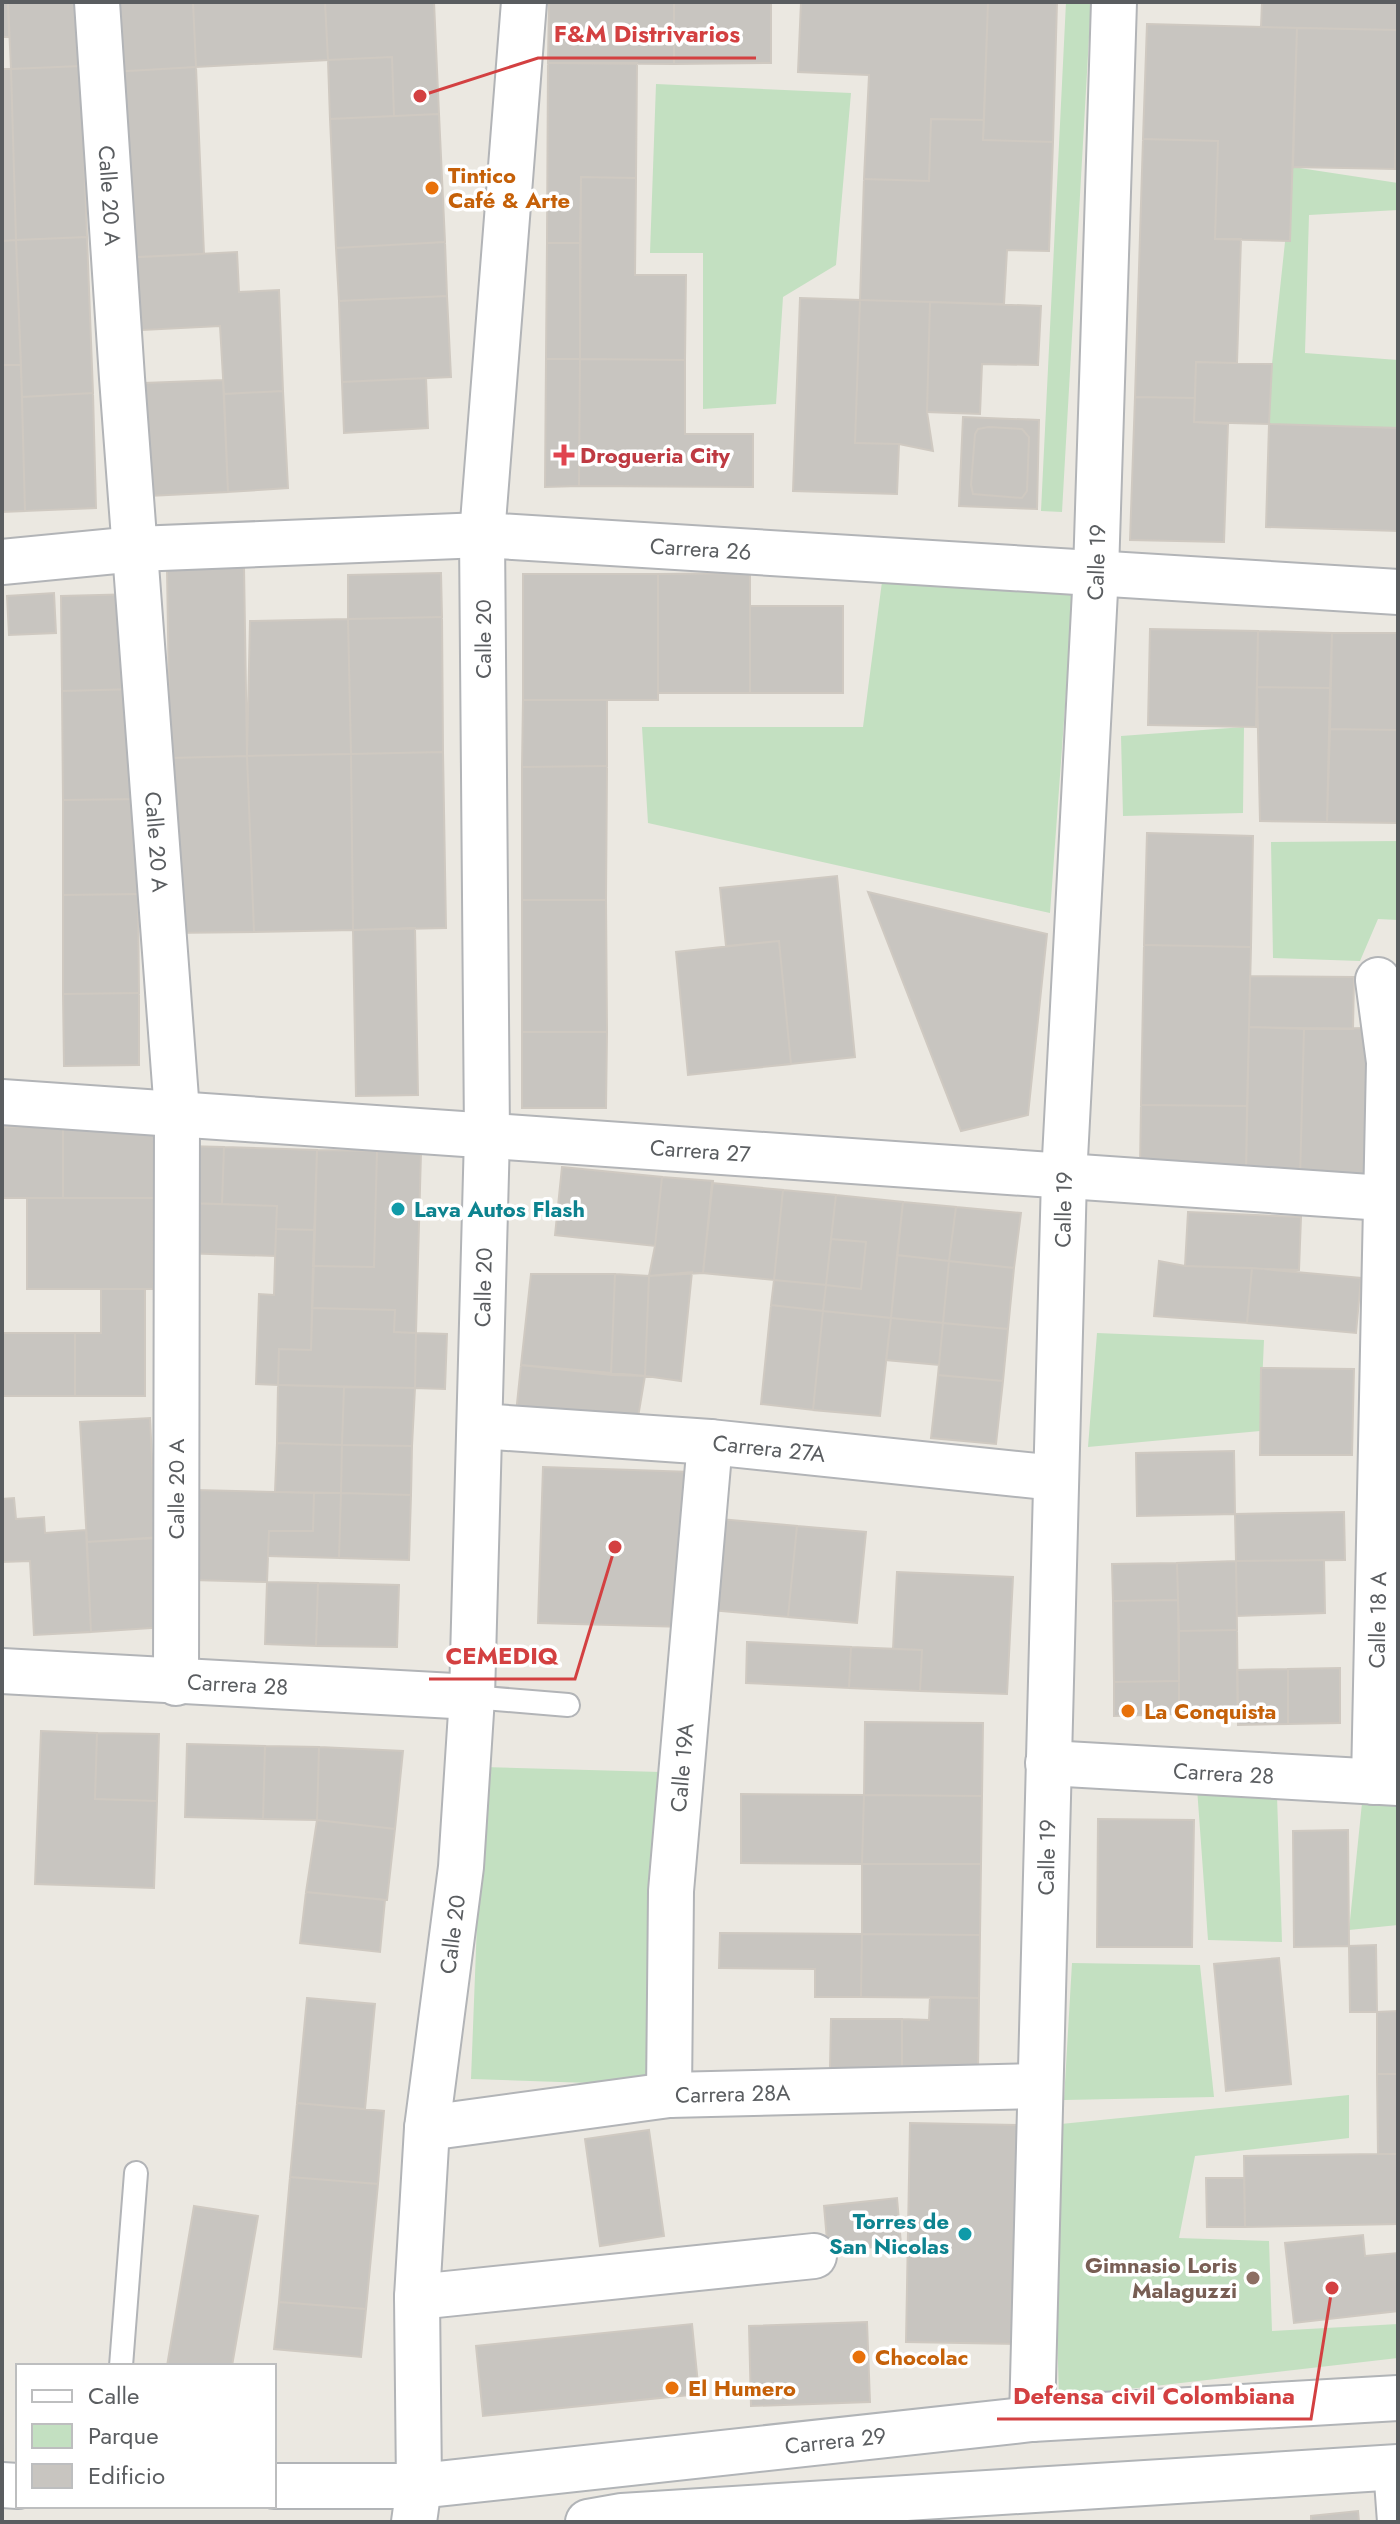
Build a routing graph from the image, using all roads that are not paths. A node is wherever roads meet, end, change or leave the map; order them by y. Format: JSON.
{"nodes":[{"id":1,"x":97,"y":2,"type":"edge"},
{"id":2,"x":524,"y":2,"type":"edge"},
{"id":3,"x":1114,"y":2,"type":"edge"},
{"id":4,"x":482,"y":535,"type":"junction"},
{"id":5,"x":136,"y":549,"type":"junction"},
{"id":6,"x":2,"y":562,"type":"edge"},
{"id":7,"x":1096,"y":572,"type":"junction"},
{"id":8,"x":1398,"y":592,"type":"edge"},
{"id":9,"x":1378,"y":980,"type":"dead end"},
{"id":10,"x":2,"y":1102,"type":"edge"},
{"id":11,"x":177,"y":1112,"type":"junction"},
{"id":12,"x":487,"y":1136,"type":"junction"},
{"id":13,"x":1064,"y":1177,"type":"junction"},
{"id":14,"x":1392,"y":1198,"type":"edge"},
{"id":15,"x":480,"y":1426,"type":"junction"},
{"id":16,"x":710,"y":1442,"type":"junction"},
{"id":17,"x":1056,"y":1478,"type":"junction"},
{"id":18,"x":2,"y":1671,"type":"edge"},
{"id":19,"x":176,"y":1683,"type":"junction"},
{"id":20,"x":472,"y":1697,"type":"junction"},
{"id":21,"x":568,"y":1705,"type":"dead end"},
{"id":22,"x":1048,"y":1763,"type":"junction"},
{"id":23,"x":1386,"y":1782,"type":"edge"},
{"id":24,"x":1040,"y":2086,"type":"junction"},
{"id":25,"x":669,"y":2095,"type":"junction"},
{"id":26,"x":427,"y":2128,"type":"junction"},
{"id":27,"x":136,"y":2173,"type":"dead end"},
{"id":28,"x":814,"y":2256,"type":"dead end"},
{"id":29,"x":417,"y":2297,"type":"junction"},
{"id":30,"x":121,"y":2364,"type":"edge"},
{"id":31,"x":1398,"y":2398,"type":"edge"},
{"id":32,"x":1032,"y":2419,"type":"junction"},
{"id":33,"x":1391,"y":2468,"type":"edge"},
{"id":34,"x":276,"y":2486,"type":"edge"},
{"id":35,"x":416,"y":2504,"type":"edge"},
{"id":36,"x":770,"y":2514,"type":"edge"},
{"id":37,"x":588,"y":2522,"type":"edge"},
{"id":38,"x":1389,"y":2522,"type":"edge"}],
"edges":[{"from":1,"to":5,"type":"street","name":"Calle 20 A"},
{"from":2,"to":4,"type":"street","name":"Calle 20"},
{"from":3,"to":7,"type":"street","name":"Calle 19"},
{"from":4,"to":5,"type":"street","name":"Carrera 26"},
{"from":4,"to":7,"type":"street","name":"Carrera 26"},
{"from":4,"to":12,"type":"street","name":"Calle 20"},
{"from":5,"to":6,"type":"street","name":"Carrera 26"},
{"from":5,"to":11,"type":"street","name":"Calle 20 A"},
{"from":7,"to":8,"type":"street","name":"Carrera 26"},
{"from":7,"to":13,"type":"street","name":"Calle 19"},
{"from":9,"to":14,"type":"street","name":"Calle 18 A"},
{"from":10,"to":11,"type":"street","name":"Carrera 27"},
{"from":11,"to":12,"type":"street","name":"Carrera 27"},
{"from":11,"to":19,"type":"street","name":"Calle 20 A"},
{"from":12,"to":13,"type":"street","name":"Carrera 27"},
{"from":12,"to":15,"type":"street","name":"Calle 20"},
{"from":13,"to":14,"type":"street","name":"Carrera 27"},
{"from":13,"to":17,"type":"street","name":"Calle 19"},
{"from":14,"to":23,"type":"street","name":"Calle 18 A"},
{"from":15,"to":16,"type":"street","name":"Carrera 27A"},
{"from":15,"to":20,"type":"street","name":"Calle 20"},
{"from":16,"to":17,"type":"street","name":"Carrera 27A"},
{"from":16,"to":25,"type":"street","name":"Calle 19A"},
{"from":17,"to":22,"type":"street","name":"Calle 19"},
{"from":18,"to":19,"type":"street","name":"Carrera 28"},
{"from":19,"to":20,"type":"street","name":"Carrera 28"},
{"from":20,"to":21,"type":"lane"},
{"from":20,"to":26,"type":"street","name":"Calle 20"},
{"from":22,"to":23,"type":"street","name":"Carrera 28"},
{"from":22,"to":24,"type":"street","name":"Calle 19"},
{"from":24,"to":25,"type":"street","name":"Carrera 28A"},
{"from":24,"to":32,"type":"street","name":"Calle 19"},
{"from":25,"to":26,"type":"street","name":"Carrera 28A"},
{"from":26,"to":29,"type":"street","name":"Calle 20"},
{"from":27,"to":30,"type":"lane"},
{"from":28,"to":29,"type":"street"},
{"from":29,"to":35,"type":"street","name":"Calle 20"},
{"from":31,"to":32,"type":"street","name":"Carrera 29"},
{"from":32,"to":35,"type":"street","name":"Carrera 29"},
{"from":33,"to":36,"type":"street"},
{"from":33,"to":38,"type":"lane"},
{"from":34,"to":35,"type":"street","name":"Carrera 29"},
{"from":36,"to":37,"type":"street"}]}
